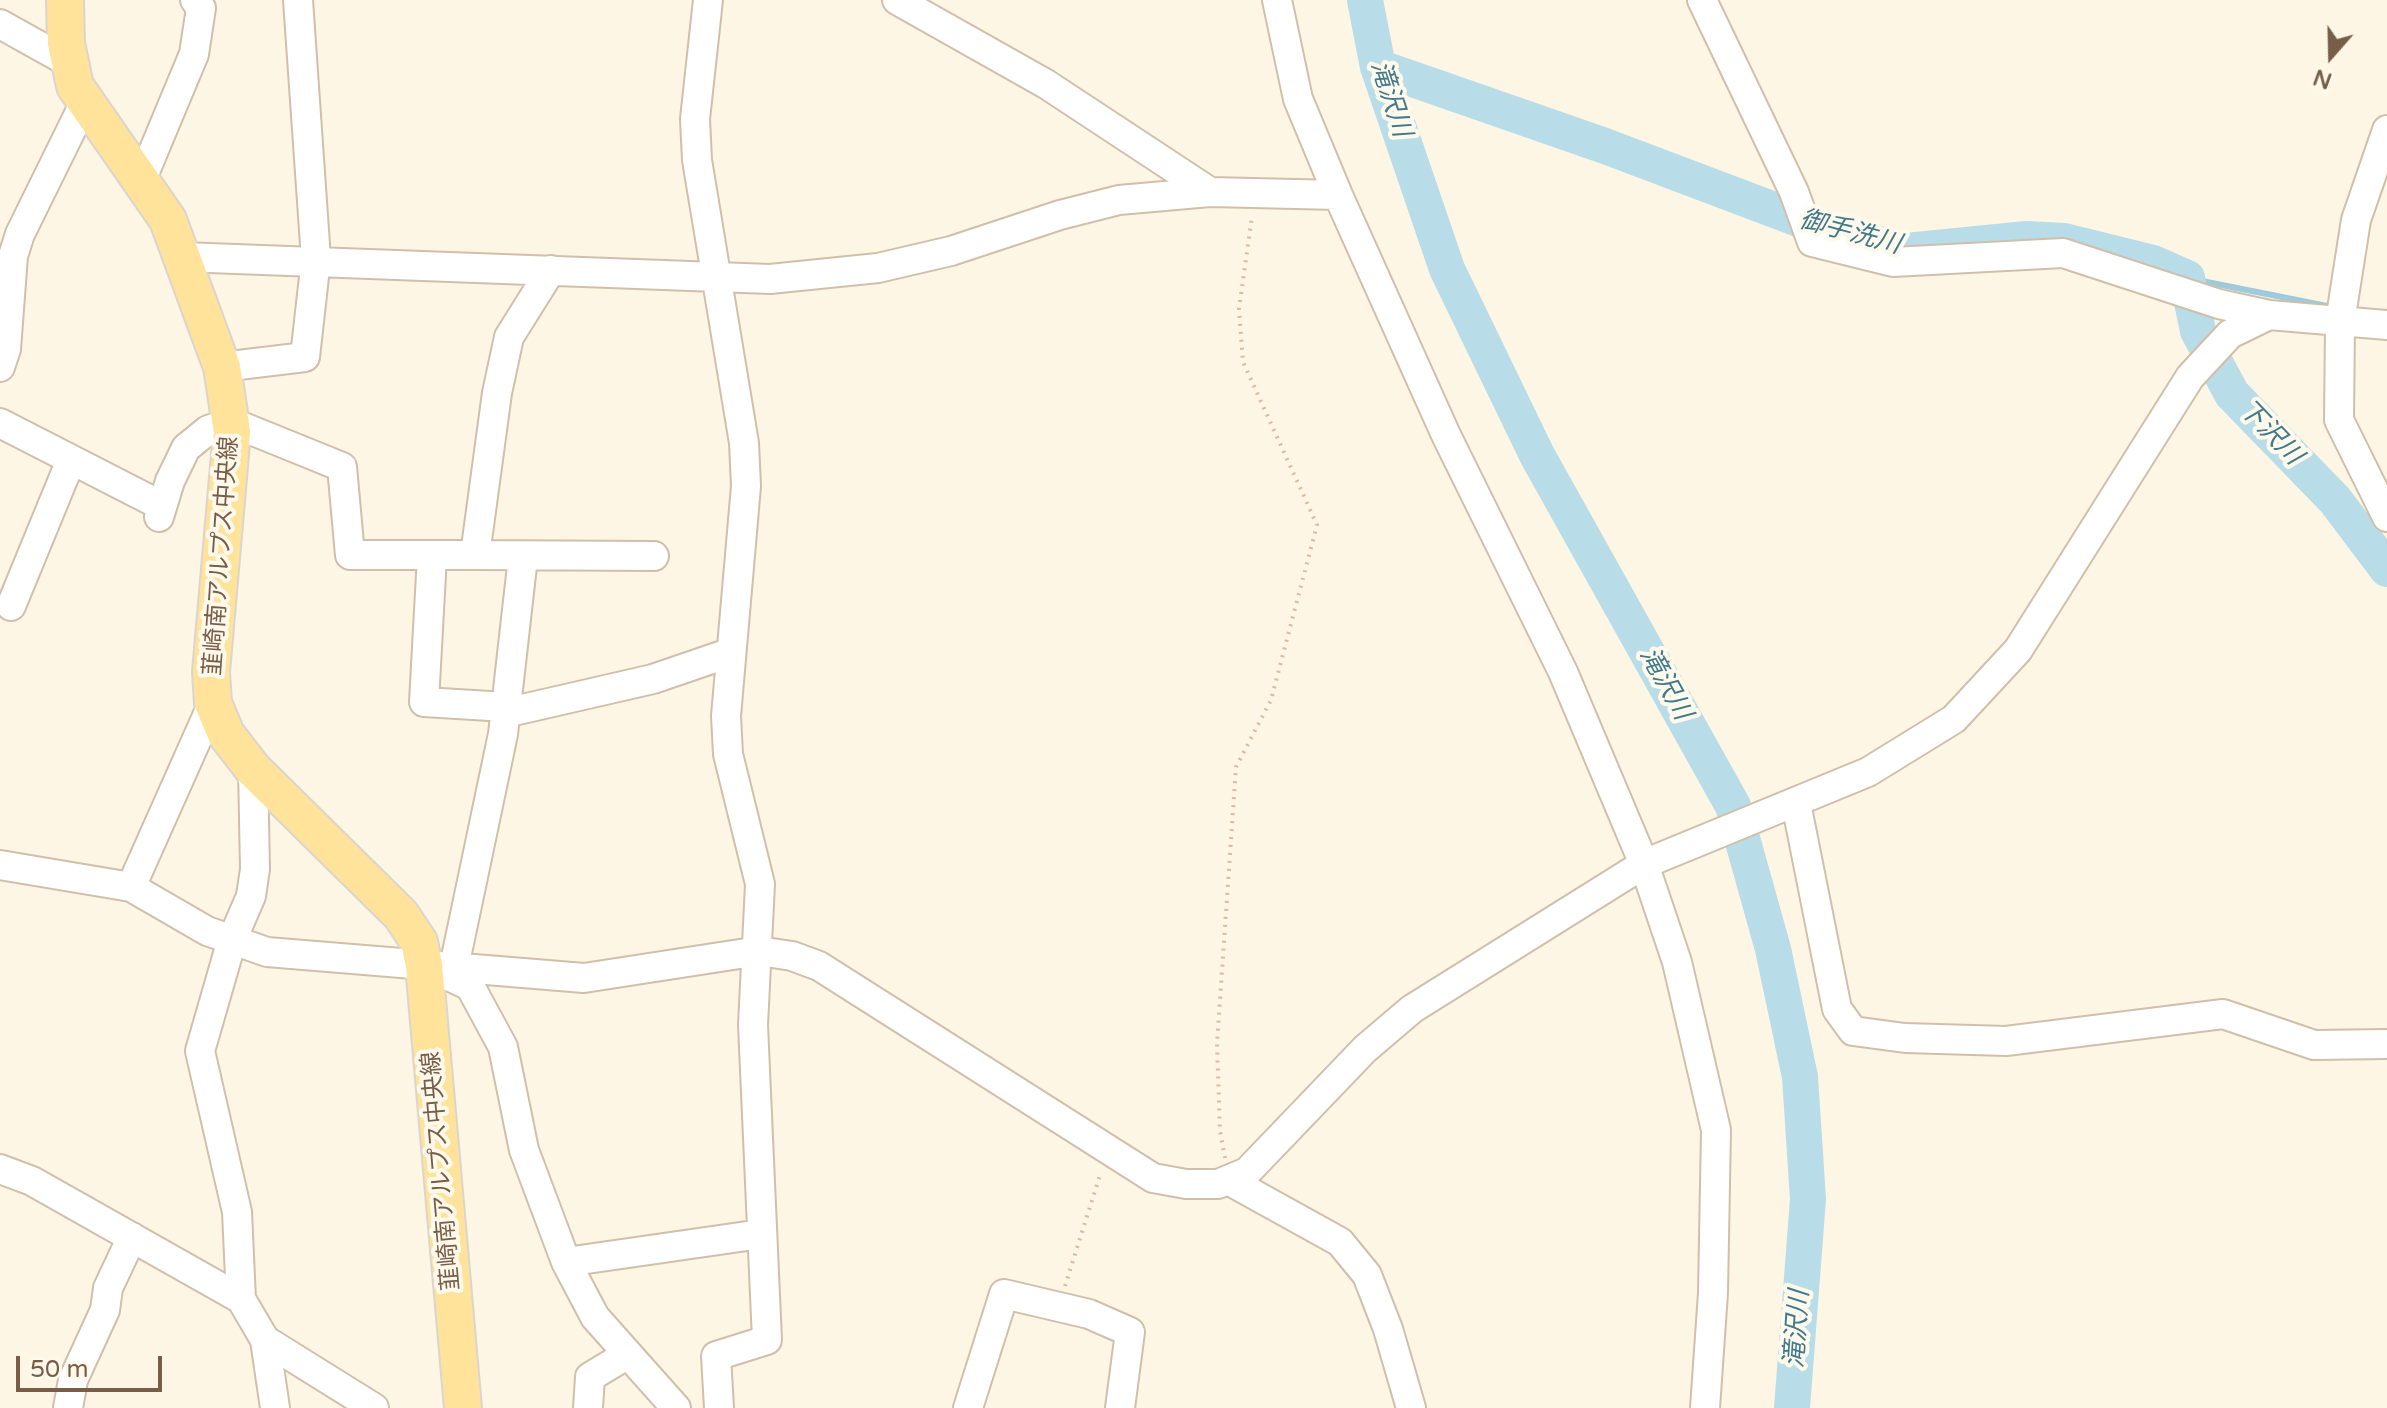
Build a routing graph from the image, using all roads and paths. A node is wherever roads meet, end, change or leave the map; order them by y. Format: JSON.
{"nodes":[{"id":1,"x":65,"y":0,"type":"edge"},
{"id":2,"x":298,"y":0,"type":"edge"},
{"id":3,"x":708,"y":0,"type":"edge"},
{"id":4,"x":897,"y":0,"type":"edge"},
{"id":5,"x":1277,"y":0,"type":"edge"},
{"id":6,"x":1702,"y":0,"type":"edge"},
{"id":7,"x":201,"y":3,"type":"edge"},
{"id":8,"x":0,"y":24,"type":"edge"},
{"id":9,"x":70,"y":63,"type":"junction"},
{"id":10,"x":84,"y":104,"type":"junction"},
{"id":11,"x":2387,"y":130,"type":"edge"},
{"id":12,"x":141,"y":181,"type":"junction"},
{"id":13,"x":1210,"y":192,"type":"junction"},
{"id":14,"x":1256,"y":193,"type":"junction"},
{"id":15,"x":1338,"y":195,"type":"junction"},
{"id":16,"x":10,"y":229,"type":"edge"},
{"id":17,"x":182,"y":257,"type":"junction"},
{"id":18,"x":316,"y":259,"type":"junction"},
{"id":19,"x":551,"y":270,"type":"junction"},
{"id":20,"x":717,"y":279,"type":"junction"},
{"id":21,"x":2269,"y":315,"type":"junction"},
{"id":22,"x":2340,"y":321,"type":"junction"},
{"id":23,"x":2387,"y":325,"type":"edge"},
{"id":24,"x":0,"y":367,"type":"edge"},
{"id":25,"x":222,"y":367,"type":"junction"},
{"id":26,"x":231,"y":422,"type":"junction"},
{"id":27,"x":0,"y":423,"type":"edge"},
{"id":28,"x":71,"y":460,"type":"junction"},
{"id":29,"x":2387,"y":517,"type":"edge"},
{"id":30,"x":475,"y":555,"type":"junction"},
{"id":31,"x":432,"y":556,"type":"junction"},
{"id":32,"x":654,"y":556,"type":"dead end"},
{"id":33,"x":523,"y":557,"type":"junction"},
{"id":34,"x":11,"y":606,"type":"dead end"},
{"id":35,"x":729,"y":653,"type":"junction"},
{"id":36,"x":213,"y":703,"type":"junction"},
{"id":37,"x":506,"y":710,"type":"junction"},
{"id":38,"x":253,"y":769,"type":"junction"},
{"id":39,"x":1786,"y":807,"type":"junction"},
{"id":40,"x":1644,"y":864,"type":"junction"},
{"id":41,"x":0,"y":865,"type":"edge"},
{"id":42,"x":131,"y":887,"type":"junction"},
{"id":43,"x":232,"y":940,"type":"junction"},
{"id":44,"x":759,"y":951,"type":"junction"},
{"id":45,"x":439,"y":966,"type":"junction"},
{"id":46,"x":2387,"y":1044,"type":"edge"},
{"id":47,"x":1107,"y":1152,"type":"junction"},
{"id":48,"x":0,"y":1169,"type":"edge"},
{"id":49,"x":1228,"y":1180,"type":"junction"},
{"id":50,"x":761,"y":1234,"type":"junction"},
{"id":51,"x":132,"y":1237,"type":"junction"},
{"id":52,"x":566,"y":1262,"type":"junction"},
{"id":53,"x":241,"y":1299,"type":"junction"},
{"id":54,"x":1058,"y":1307,"type":"junction"},
{"id":55,"x":265,"y":1340,"type":"junction"},
{"id":56,"x":628,"y":1354,"type":"junction"},
{"id":57,"x":68,"y":1408,"type":"edge"},
{"id":58,"x":275,"y":1408,"type":"edge"},
{"id":59,"x":374,"y":1408,"type":"edge"},
{"id":60,"x":463,"y":1408,"type":"edge"},
{"id":61,"x":588,"y":1408,"type":"edge"},
{"id":62,"x":676,"y":1408,"type":"edge"},
{"id":63,"x":719,"y":1408,"type":"edge"},
{"id":64,"x":968,"y":1408,"type":"edge"},
{"id":65,"x":1120,"y":1408,"type":"edge"},
{"id":66,"x":1411,"y":1408,"type":"edge"},
{"id":67,"x":1705,"y":1408,"type":"edge"}],
"edges":[{"from":1,"to":9,"type":"main road","name":"韮崎南アルプス中央線"},
{"from":2,"to":18,"type":"street"},
{"from":3,"to":20,"type":"street"},
{"from":4,"to":13,"type":"street"},
{"from":5,"to":15,"type":"street"},
{"from":6,"to":21,"type":"street"},
{"from":7,"to":12,"type":"street"},
{"from":8,"to":9,"type":"street"},
{"from":9,"to":10,"type":"main road","name":"韮崎南アルプス中央線"},
{"from":10,"to":12,"type":"main road","name":"韮崎南アルプス中央線"},
{"from":10,"to":16,"type":"street"},
{"from":11,"to":22,"type":"street"},
{"from":12,"to":17,"type":"main road","name":"韮崎南アルプス中央線"},
{"from":13,"to":14,"type":"street"},
{"from":13,"to":20,"type":"street"},
{"from":14,"to":15,"type":"street"},
{"from":14,"to":49,"type":"path"},
{"from":15,"to":40,"type":"street"},
{"from":16,"to":24,"type":"street"},
{"from":17,"to":18,"type":"street"},
{"from":17,"to":25,"type":"main road","name":"韮崎南アルプス中央線"},
{"from":18,"to":19,"type":"street"},
{"from":18,"to":25,"type":"street"},
{"from":19,"to":20,"type":"street"},
{"from":19,"to":30,"type":"street"},
{"from":20,"to":35,"type":"street"},
{"from":21,"to":22,"type":"street"},
{"from":21,"to":39,"type":"street"},
{"from":22,"to":23,"type":"street"},
{"from":22,"to":29,"type":"street"},
{"from":25,"to":26,"type":"main road","name":"韮崎南アルプス中央線"},
{"from":26,"to":28,"type":"street"},
{"from":26,"to":31,"type":"street"},
{"from":26,"to":36,"type":"main road","name":"韮崎南アルプス中央線"},
{"from":27,"to":28,"type":"street"},
{"from":28,"to":34,"type":"street"},
{"from":30,"to":31,"type":"street"},
{"from":30,"to":33,"type":"street"},
{"from":31,"to":37,"type":"street"},
{"from":32,"to":33,"type":"street"},
{"from":33,"to":37,"type":"street"},
{"from":35,"to":37,"type":"street"},
{"from":35,"to":44,"type":"street"},
{"from":36,"to":38,"type":"main road","name":"韮崎南アルプス中央線"},
{"from":36,"to":42,"type":"street"},
{"from":37,"to":45,"type":"street"},
{"from":38,"to":43,"type":"street"},
{"from":38,"to":45,"type":"main road","name":"韮崎南アルプス中央線"},
{"from":39,"to":40,"type":"street"},
{"from":39,"to":46,"type":"street"},
{"from":40,"to":49,"type":"street"},
{"from":40,"to":67,"type":"street"},
{"from":41,"to":42,"type":"street"},
{"from":42,"to":43,"type":"street"},
{"from":43,"to":45,"type":"street"},
{"from":43,"to":53,"type":"street"},
{"from":44,"to":45,"type":"street"},
{"from":44,"to":47,"type":"street"},
{"from":44,"to":50,"type":"street"},
{"from":45,"to":52,"type":"street"},
{"from":45,"to":60,"type":"main road","name":"韮崎南アルプス中央線"},
{"from":47,"to":49,"type":"street"},
{"from":47,"to":54,"type":"path"},
{"from":48,"to":51,"type":"street"},
{"from":49,"to":66,"type":"street"},
{"from":50,"to":52,"type":"street"},
{"from":50,"to":63,"type":"street"},
{"from":51,"to":53,"type":"street"},
{"from":51,"to":57,"type":"street"},
{"from":52,"to":56,"type":"street"},
{"from":53,"to":55,"type":"street"},
{"from":54,"to":64,"type":"street"},
{"from":54,"to":65,"type":"street"},
{"from":55,"to":58,"type":"street"},
{"from":55,"to":59,"type":"street"},
{"from":56,"to":61,"type":"street"},
{"from":56,"to":62,"type":"street"}]}
